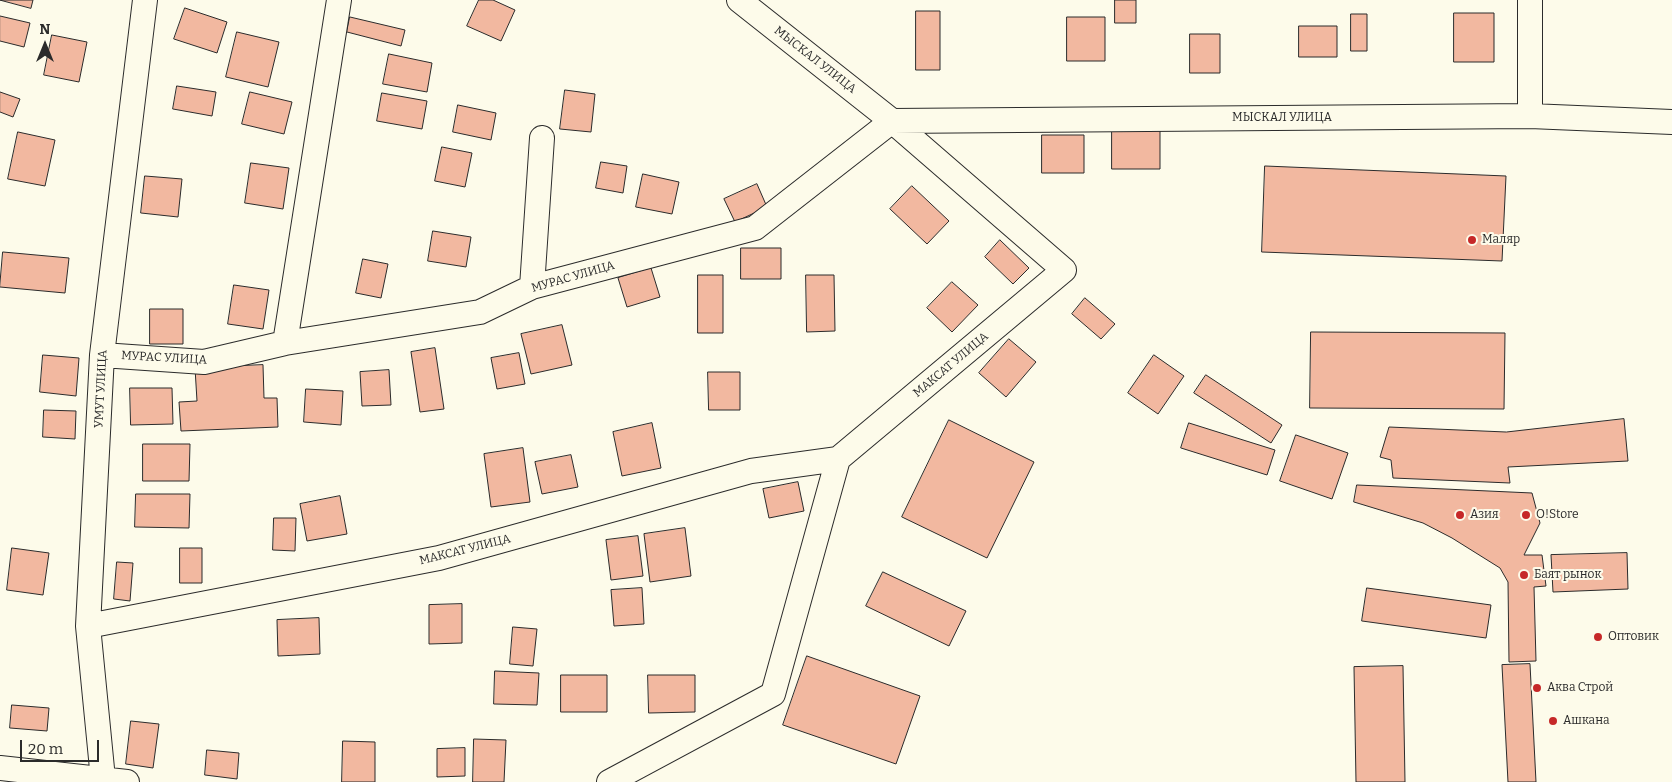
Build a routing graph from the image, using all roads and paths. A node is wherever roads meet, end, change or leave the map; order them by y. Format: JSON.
{"nodes":[{"id":1,"x":146,"y":0,"type":"edge"},
{"id":2,"x":339,"y":0,"type":"edge"},
{"id":3,"x":739,"y":0,"type":"edge"},
{"id":4,"x":1530,"y":0,"type":"edge"},
{"id":5,"x":1530,"y":116,"type":"junction"},
{"id":6,"x":892,"y":121,"type":"junction"},
{"id":7,"x":1672,"y":122,"type":"edge"},
{"id":8,"x":542,"y":138,"type":"dead end"},
{"id":9,"x":1064,"y":270,"type":"joint"},
{"id":10,"x":532,"y":287,"type":"junction"},
{"id":11,"x":285,"y":343,"type":"junction"},
{"id":12,"x":102,"y":355,"type":"junction"},
{"id":13,"x":838,"y":459,"type":"junction"},
{"id":14,"x":88,"y":626,"type":"junction"},
{"id":15,"x":0,"y":768,"type":"edge"},
{"id":16,"x":103,"y":779,"type":"junction"},
{"id":17,"x":127,"y":782,"type":"edge"},
{"id":18,"x":609,"y":782,"type":"edge"}],
"edges":[{"from":1,"to":12,"type":"street","name":"УМУТ УЛИЦА"},
{"from":2,"to":11,"type":"street"},
{"from":3,"to":6,"type":"street","name":"МЫСКАЛ УЛИЦА"},
{"from":4,"to":5,"type":"street"},
{"from":5,"to":6,"type":"street","name":"МЫСКАЛ УЛИЦА"},
{"from":5,"to":7,"type":"street","name":"МЫСКАЛ УЛИЦА"},
{"from":6,"to":9,"type":"street","name":"МЫСКАЛ УЛИЦА"},
{"from":6,"to":10,"type":"street","name":"МУРАС УЛИЦА"},
{"from":8,"to":10,"type":"street"},
{"from":9,"to":13,"type":"street","name":"МАКСАТ УЛИЦА"},
{"from":10,"to":11,"type":"street","name":"МУРАС УЛИЦА"},
{"from":11,"to":12,"type":"street","name":"МУРАС УЛИЦА"},
{"from":12,"to":14,"type":"street","name":"УМУТ УЛИЦА"},
{"from":13,"to":14,"type":"street","name":"МАКСАТ УЛИЦА"},
{"from":13,"to":18,"type":"street"},
{"from":14,"to":16,"type":"street","name":"УМУТ УЛИЦА"},
{"from":15,"to":16,"type":"street"},
{"from":16,"to":17,"type":"street"}]}
